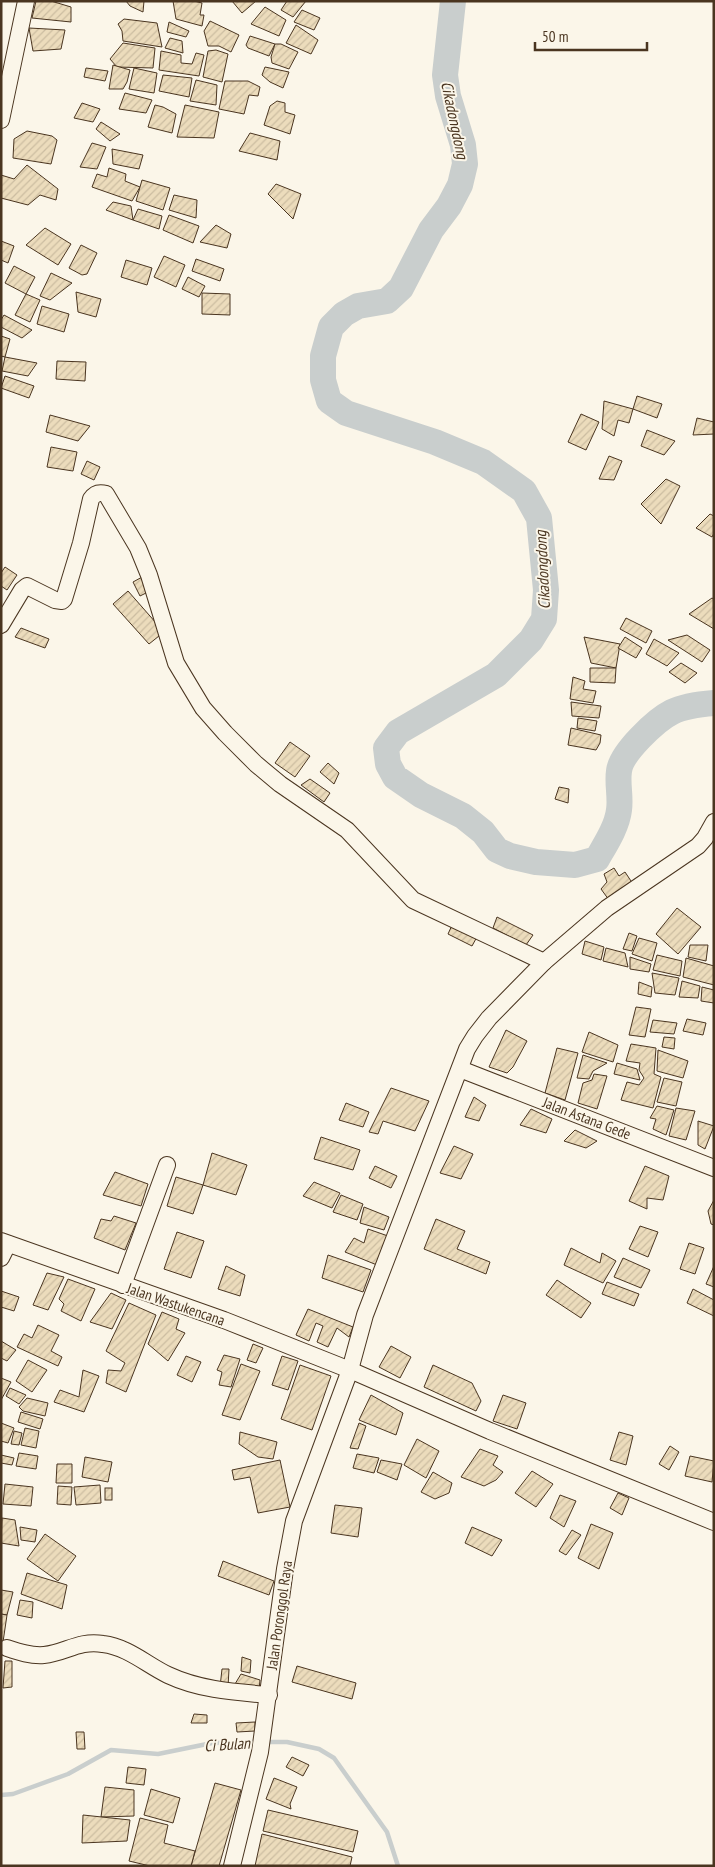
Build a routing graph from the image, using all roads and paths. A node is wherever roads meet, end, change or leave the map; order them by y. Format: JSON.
{"nodes":[{"id":1,"x":26,"y":1,"type":"edge"},
{"id":2,"x":1,"y":120,"type":"edge"},
{"id":3,"x":1,"y":624,"type":"edge"},
{"id":4,"x":714,"y":822,"type":"edge"},
{"id":5,"x":544,"y":962,"type":"junction"},
{"id":6,"x":460,"y":1069,"type":"junction"},
{"id":7,"x":167,"y":1165,"type":"dead end"},
{"id":8,"x":714,"y":1168,"type":"edge"},
{"id":9,"x":3,"y":1248,"type":"edge"},
{"id":10,"x":123,"y":1285,"type":"junction"},
{"id":11,"x":350,"y":1370,"type":"junction"},
{"id":12,"x":714,"y":1522,"type":"edge"},
{"id":13,"x":7,"y":1648,"type":"dead end"},
{"id":14,"x":269,"y":1695,"type":"junction"},
{"id":15,"x":232,"y":1866,"type":"edge"}],
"edges":[{"from":1,"to":2,"type":"street"},
{"from":3,"to":5,"type":"street"},
{"from":4,"to":5,"type":"street","name":"Jalan Poronggol Raya"},
{"from":5,"to":6,"type":"street","name":"Jalan Poronggol Raya"},
{"from":6,"to":8,"type":"street","name":"Jalan Astana Gede"},
{"from":6,"to":11,"type":"street","name":"Jalan Poronggol Raya"},
{"from":7,"to":10,"type":"street"},
{"from":9,"to":10,"type":"street","name":"Jalan Wastukencana"},
{"from":10,"to":11,"type":"street","name":"Jalan Wastukencana"},
{"from":11,"to":12,"type":"street","name":"Jalan Wastukencana"},
{"from":11,"to":14,"type":"street","name":"Jalan Poronggol Raya"},
{"from":13,"to":14,"type":"street"},
{"from":14,"to":15,"type":"street","name":"Jalan Poronggol Raya"}]}
